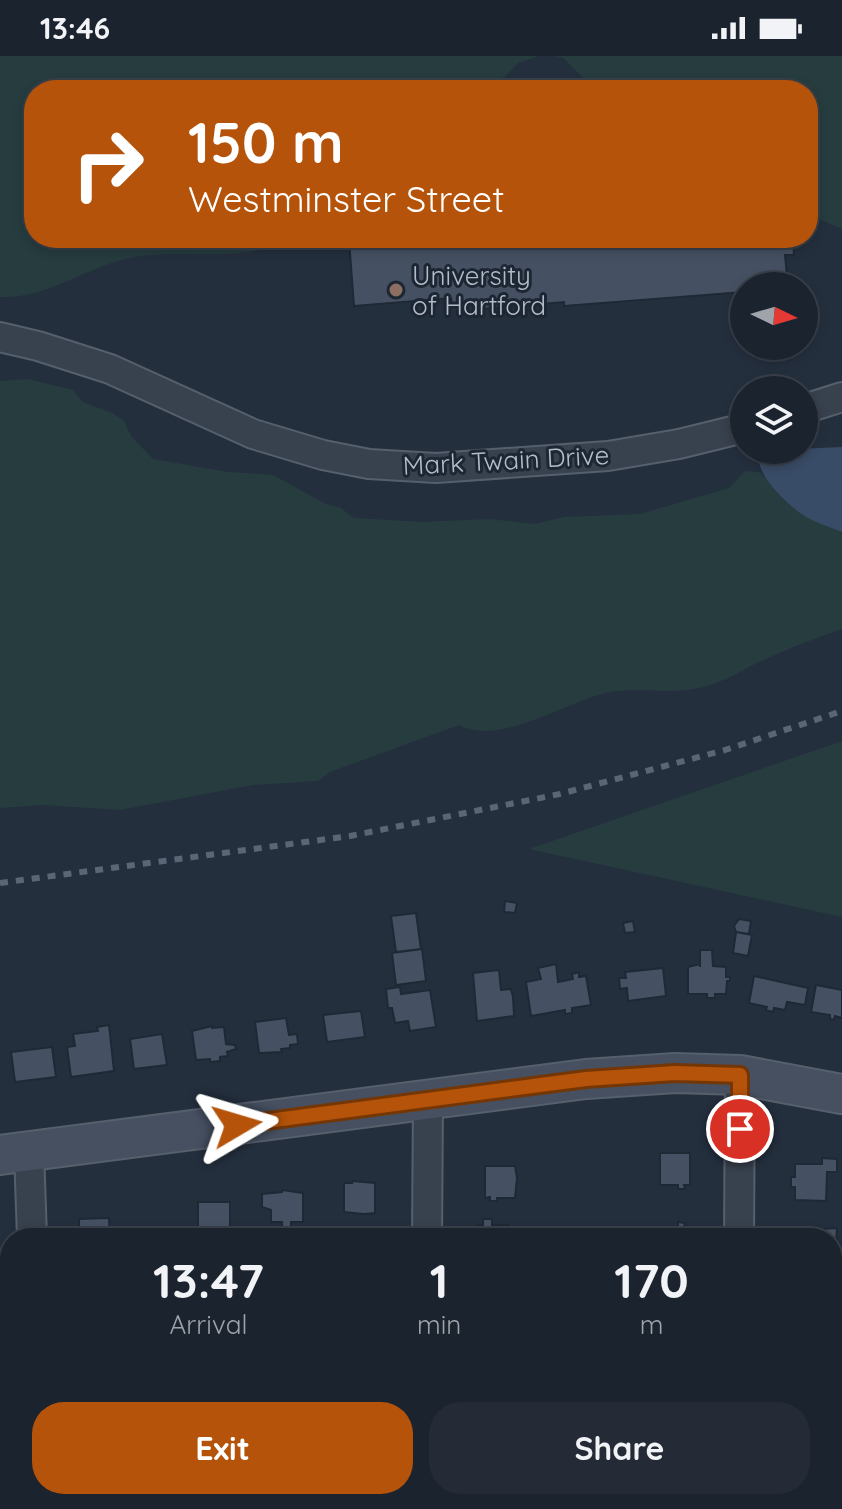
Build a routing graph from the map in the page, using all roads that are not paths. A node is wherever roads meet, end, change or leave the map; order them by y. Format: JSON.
{"nodes":[{"id":1,"x":0,"y":337,"type":"edge"},
{"id":2,"x":842,"y":397,"type":"edge"},
{"id":3,"x":818,"y":405,"type":"edge"},
{"id":4,"x":730,"y":431,"type":"edge"},
{"id":5,"x":740,"y":1075,"type":"junction"},
{"id":6,"x":842,"y":1094,"type":"edge"},
{"id":7,"x":428,"y":1101,"type":"junction"},
{"id":8,"x":14,"y":1153,"type":"edge"},
{"id":9,"x":30,"y":1228,"type":"edge"},
{"id":10,"x":427,"y":1228,"type":"edge"},
{"id":11,"x":739,"y":1228,"type":"edge"}],
"edges":[{"from":1,"to":4,"type":"street","name":"Mark Twain Drive"},
{"from":2,"to":3,"type":"street"},
{"from":5,"to":6,"type":"main road"},
{"from":5,"to":7,"type":"main road"},
{"from":5,"to":11,"type":"street"},
{"from":7,"to":8,"type":"main road"},
{"from":7,"to":10,"type":"street"},
{"from":8,"to":9,"type":"street"}]}
